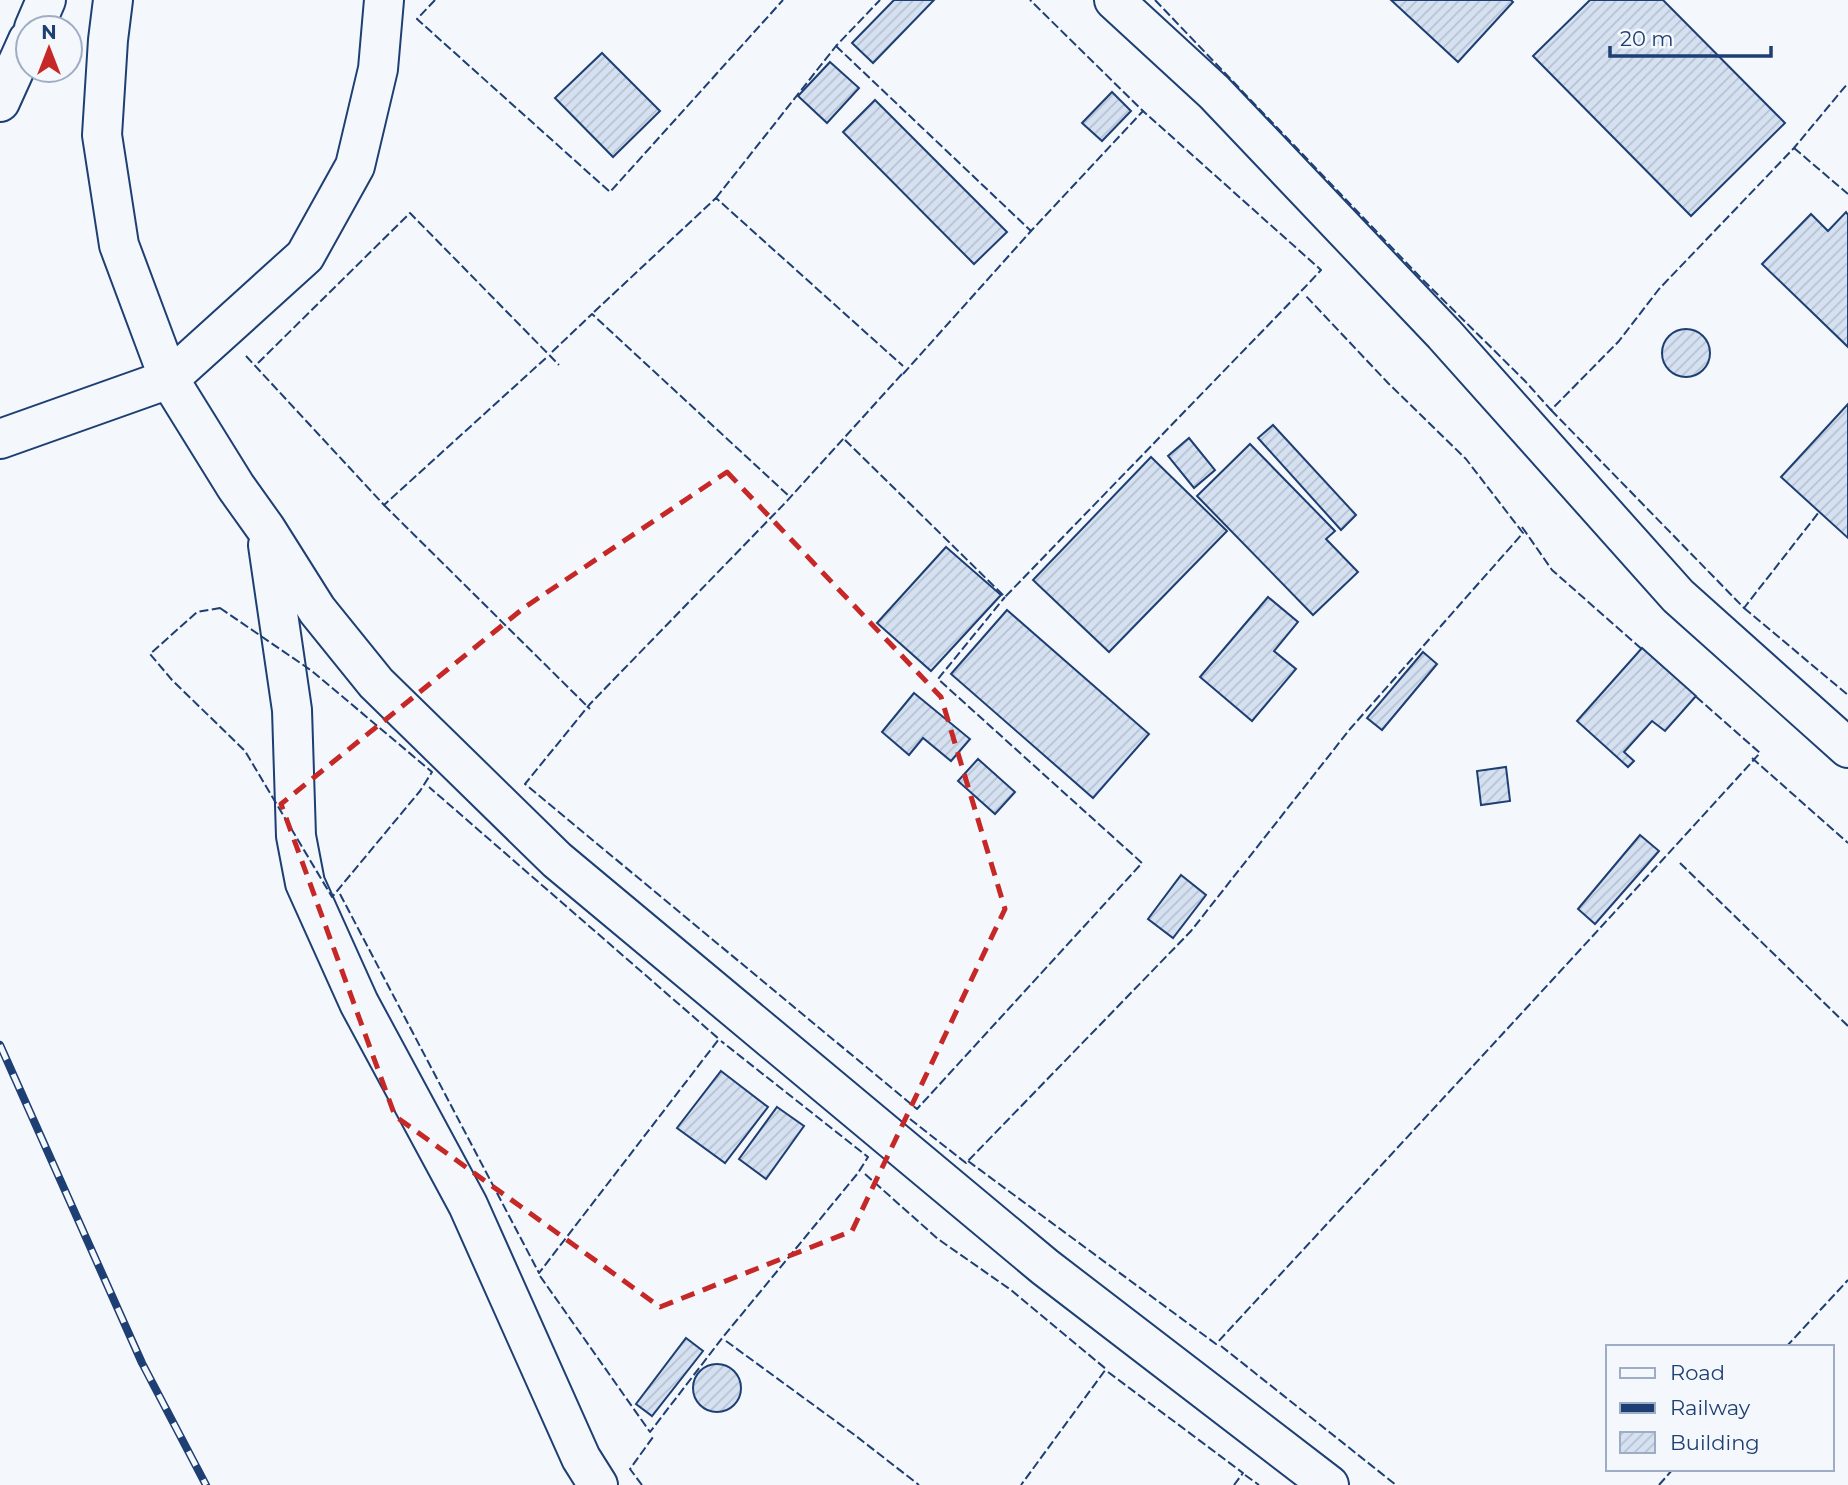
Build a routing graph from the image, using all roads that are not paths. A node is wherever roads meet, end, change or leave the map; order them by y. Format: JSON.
{"nodes":[{"id":1,"x":113,"y":0,"type":"edge"},
{"id":2,"x":1114,"y":0,"type":"edge"},
{"id":3,"x":386,"y":5,"type":"edge"},
{"id":4,"x":14,"y":71,"type":"edge"},
{"id":5,"x":0,"y":102,"type":"edge"},
{"id":6,"x":169,"y":379,"type":"junction"},
{"id":7,"x":0,"y":439,"type":"edge"},
{"id":8,"x":266,"y":529,"type":"junction"},
{"id":9,"x":1848,"y":748,"type":"edge"},
{"id":10,"x":598,"y":1485,"type":"edge"},
{"id":11,"x":1329,"y":1485,"type":"edge"}],
"edges":[{"from":1,"to":6,"type":"street"},
{"from":2,"to":9,"type":"street"},
{"from":3,"to":6,"type":"street"},
{"from":4,"to":5,"type":"street"},
{"from":6,"to":7,"type":"street"},
{"from":6,"to":8,"type":"street"},
{"from":8,"to":10,"type":"street"},
{"from":8,"to":11,"type":"street"}]}
